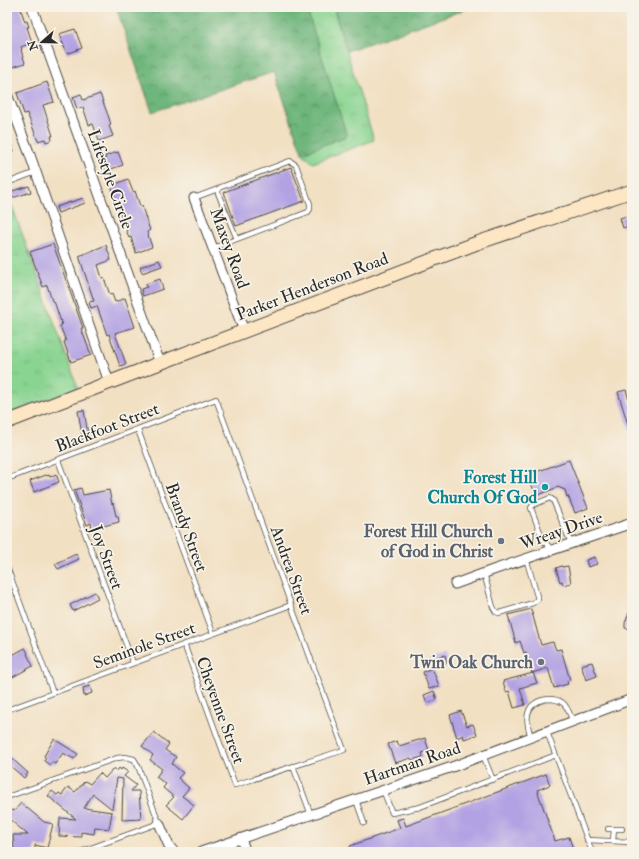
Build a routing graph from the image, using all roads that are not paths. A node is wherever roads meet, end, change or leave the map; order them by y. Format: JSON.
{"nodes":[{"id":1,"x":32,"y":7,"type":"edge"},
{"id":2,"x":7,"y":94,"type":"edge"},
{"id":3,"x":36,"y":172,"type":"junction"},
{"id":4,"x":7,"y":183,"type":"edge"},
{"id":5,"x":218,"y":189,"type":"junction"},
{"id":6,"x":632,"y":191,"type":"edge"},
{"id":7,"x":194,"y":198,"type":"joint"},
{"id":8,"x":236,"y":239,"type":"junction"},
{"id":9,"x":213,"y":248,"type":"junction"},
{"id":10,"x":244,"y":331,"type":"junction"},
{"id":11,"x":160,"y":363,"type":"junction"},
{"id":12,"x":109,"y":382,"type":"junction"},
{"id":13,"x":216,"y":399,"type":"joint"},
{"id":14,"x":7,"y":422,"type":"edge"},
{"id":15,"x":138,"y":430,"type":"junction"},
{"id":16,"x":58,"y":460,"type":"junction"},
{"id":17,"x":7,"y":479,"type":"edge"},
{"id":18,"x":632,"y":523,"type":"edge"},
{"id":19,"x":571,"y":543,"type":"junction"},
{"id":20,"x":552,"y":550,"type":"junction"},
{"id":21,"x":526,"y":558,"type":"junction"},
{"id":22,"x":7,"y":568,"type":"edge"},
{"id":23,"x":484,"y":573,"type":"junction"},
{"id":24,"x":455,"y":584,"type":"dead end"},
{"id":25,"x":291,"y":605,"type":"junction"},
{"id":26,"x":213,"y":633,"type":"junction"},
{"id":27,"x":184,"y":644,"type":"junction"},
{"id":28,"x":133,"y":663,"type":"junction"},
{"id":29,"x":53,"y":693,"type":"junction"},
{"id":30,"x":632,"y":699,"type":"edge"},
{"id":31,"x":7,"y":710,"type":"edge"},
{"id":32,"x":573,"y":722,"type":"junction"},
{"id":33,"x":547,"y":732,"type":"junction"},
{"id":34,"x":531,"y":737,"type":"junction"},
{"id":35,"x":483,"y":755,"type":"junction"},
{"id":36,"x":556,"y":755,"type":"junction"},
{"id":37,"x":293,"y":766,"type":"junction"},
{"id":38,"x":492,"y":780,"type":"junction"},
{"id":39,"x":383,"y":790,"type":"junction"},
{"id":40,"x":7,"y":797,"type":"edge"},
{"id":41,"x":356,"y":800,"type":"junction"},
{"id":42,"x":311,"y":815,"type":"junction"},
{"id":43,"x":159,"y":823,"type":"junction"},
{"id":44,"x":364,"y":823,"type":"dead end"},
{"id":45,"x":608,"y":829,"type":"dead end"},
{"id":46,"x":614,"y":829,"type":"junction"},
{"id":47,"x":622,"y":829,"type":"dead end"},
{"id":48,"x":241,"y":839,"type":"junction"},
{"id":49,"x":588,"y":840,"type":"junction"},
{"id":50,"x":613,"y":841,"type":"junction"},
{"id":51,"x":632,"y":842,"type":"edge"},
{"id":52,"x":80,"y":852,"type":"edge"},
{"id":53,"x":174,"y":852,"type":"edge"},
{"id":54,"x":201,"y":852,"type":"edge"},
{"id":55,"x":246,"y":852,"type":"edge"},
{"id":56,"x":592,"y":852,"type":"edge"}],
"edges":[{"from":1,"to":11,"type":"street","name":"Lifestyle Circle"},
{"from":2,"to":3,"type":"street"},
{"from":3,"to":4,"type":"lane"},
{"from":3,"to":12,"type":"street"},
{"from":5,"to":7,"type":"lane"},
{"from":5,"to":8,"type":"lane"},
{"from":5,"to":8,"type":"lane"},
{"from":6,"to":10,"type":"street","name":"Parker Henderson Road"},
{"from":7,"to":9,"type":"street","name":"Maxey Road"},
{"from":8,"to":9,"type":"lane"},
{"from":9,"to":10,"type":"street","name":"Maxey Road"},
{"from":10,"to":11,"type":"street","name":"Parker Henderson Road"},
{"from":11,"to":12,"type":"street","name":"Parker Henderson Road"},
{"from":12,"to":14,"type":"street","name":"Parker Henderson Road"},
{"from":13,"to":15,"type":"lane","name":"Blackfoot Street"},
{"from":13,"to":25,"type":"lane","name":"Andrea Street"},
{"from":15,"to":16,"type":"lane","name":"Blackfoot Street"},
{"from":15,"to":26,"type":"lane","name":"Brandy Street"},
{"from":16,"to":17,"type":"lane","name":"Blackfoot Street"},
{"from":16,"to":28,"type":"lane","name":"Joy Street"},
{"from":18,"to":19,"type":"street","name":"Wreay Drive"},
{"from":19,"to":20,"type":"street","name":"Wreay Drive"},
{"from":19,"to":20,"type":"lane"},
{"from":20,"to":21,"type":"street","name":"Wreay Drive"},
{"from":21,"to":23,"type":"street","name":"Wreay Drive"},
{"from":21,"to":23,"type":"lane"},
{"from":22,"to":29,"type":"lane"},
{"from":23,"to":24,"type":"street","name":"Wreay Drive"},
{"from":25,"to":26,"type":"lane","name":"Seminole Street"},
{"from":25,"to":37,"type":"lane","name":"Andrea Street"},
{"from":26,"to":27,"type":"lane","name":"Seminole Street"},
{"from":27,"to":28,"type":"lane","name":"Seminole Street"},
{"from":27,"to":37,"type":"lane","name":"Cheyenne Street"},
{"from":28,"to":29,"type":"lane","name":"Seminole Street"},
{"from":29,"to":31,"type":"lane","name":"Seminole Street"},
{"from":30,"to":32,"type":"street","name":"Hartman Road"},
{"from":32,"to":33,"type":"street","name":"Hartman Road"},
{"from":32,"to":34,"type":"lane"},
{"from":33,"to":34,"type":"street","name":"Hartman Road"},
{"from":33,"to":36,"type":"lane"},
{"from":34,"to":35,"type":"street","name":"Hartman Road"},
{"from":35,"to":38,"type":"lane"},
{"from":35,"to":39,"type":"street","name":"Hartman Road"},
{"from":36,"to":38,"type":"lane"},
{"from":36,"to":49,"type":"lane"},
{"from":37,"to":42,"type":"lane"},
{"from":38,"to":39,"type":"lane"},
{"from":39,"to":41,"type":"street","name":"Hartman Road"},
{"from":40,"to":43,"type":"lane"},
{"from":41,"to":42,"type":"street","name":"Hartman Road"},
{"from":41,"to":44,"type":"lane"},
{"from":42,"to":48,"type":"street","name":"Hartman Road"},
{"from":43,"to":52,"type":"lane"},
{"from":43,"to":53,"type":"street"},
{"from":45,"to":46,"type":"lane"},
{"from":46,"to":47,"type":"lane"},
{"from":46,"to":50,"type":"lane"},
{"from":48,"to":54,"type":"street","name":"Hartman Road"},
{"from":48,"to":55,"type":"street"},
{"from":49,"to":50,"type":"lane"},
{"from":49,"to":56,"type":"lane"},
{"from":50,"to":51,"type":"lane"}]}
